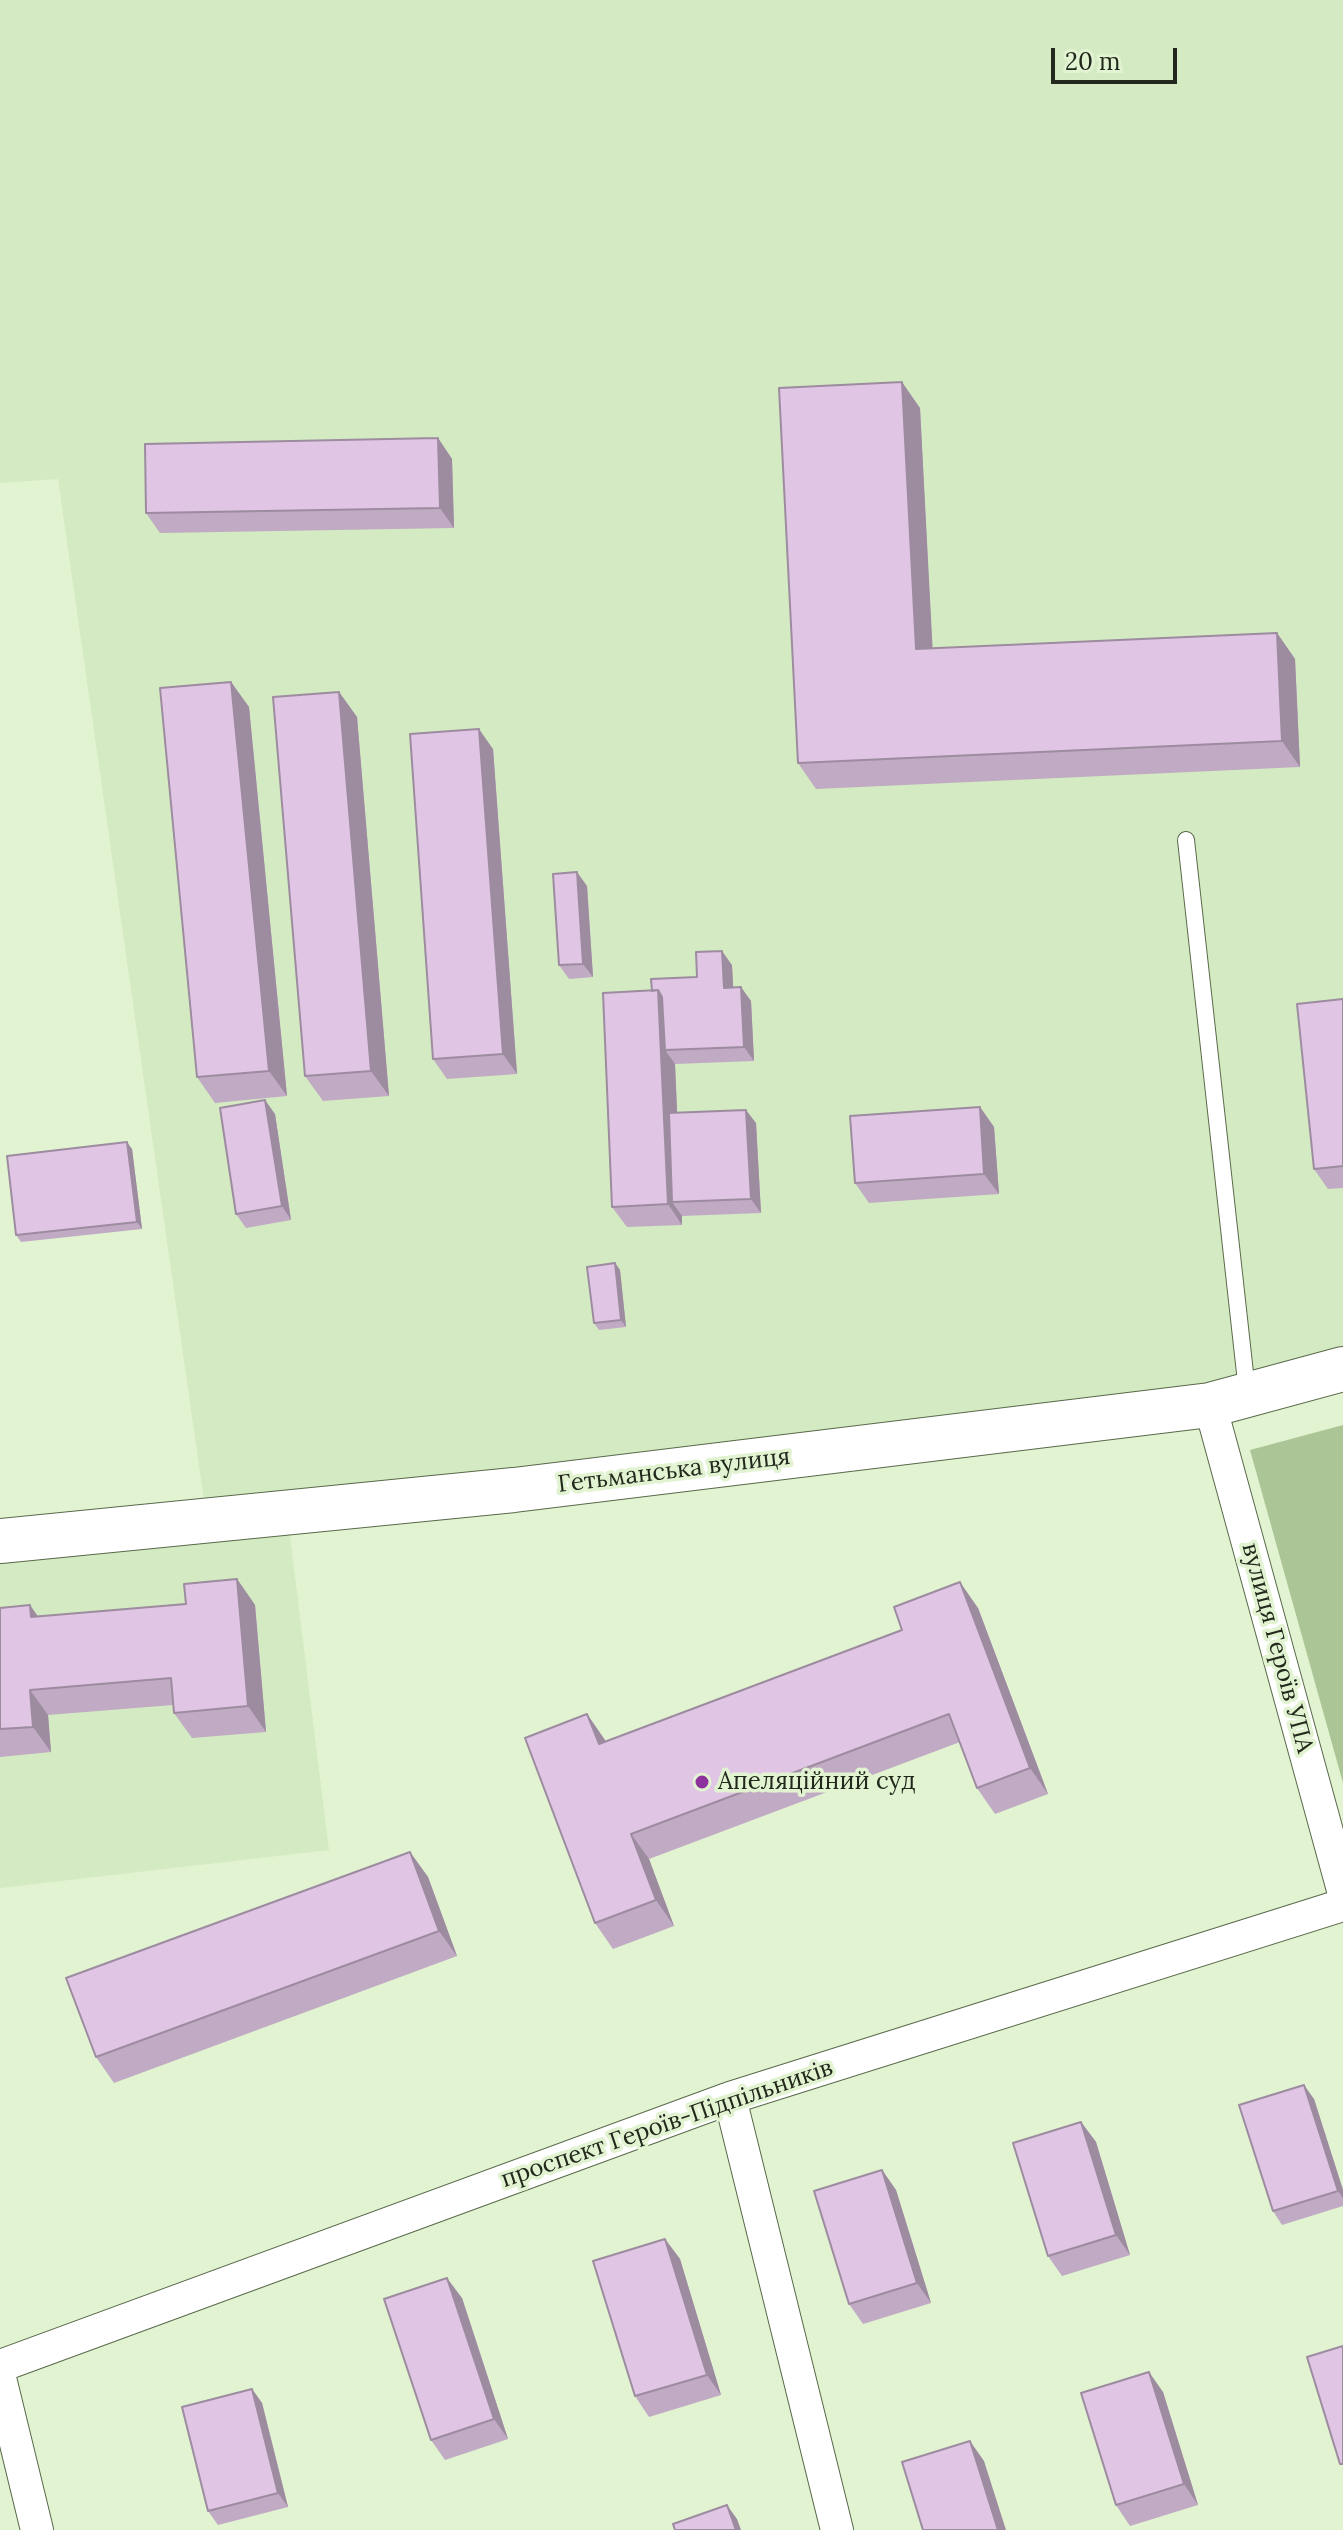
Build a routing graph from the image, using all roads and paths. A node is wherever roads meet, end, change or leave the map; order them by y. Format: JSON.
{"nodes":[{"id":1,"x":1186,"y":840,"type":"dead end"},
{"id":2,"x":1343,"y":1369,"type":"edge"},
{"id":3,"x":1229,"y":1400,"type":"junction"},
{"id":4,"x":0,"y":1541,"type":"edge"},
{"id":5,"x":1343,"y":1890,"type":"edge"},
{"id":6,"x":1343,"y":1905,"type":"edge"},
{"id":7,"x":730,"y":2098,"type":"junction"},
{"id":8,"x":0,"y":2366,"type":"edge"},
{"id":9,"x":0,"y":2378,"type":"edge"},
{"id":10,"x":37,"y":2530,"type":"edge"},
{"id":11,"x":837,"y":2530,"type":"edge"}],
"edges":[{"from":1,"to":3,"type":"lane"},
{"from":2,"to":3,"type":"street","name":"Гетьманська вулиця"},
{"from":3,"to":4,"type":"street","name":"Гетьманська вулиця"},
{"from":3,"to":5,"type":"street","name":"вулиця Героїв УПА"},
{"from":6,"to":7,"type":"street","name":"проспект Героїв-Підпільників"},
{"from":7,"to":8,"type":"street","name":"проспект Героїв-Підпільників"},
{"from":7,"to":11,"type":"street"},
{"from":9,"to":10,"type":"street"}]}
